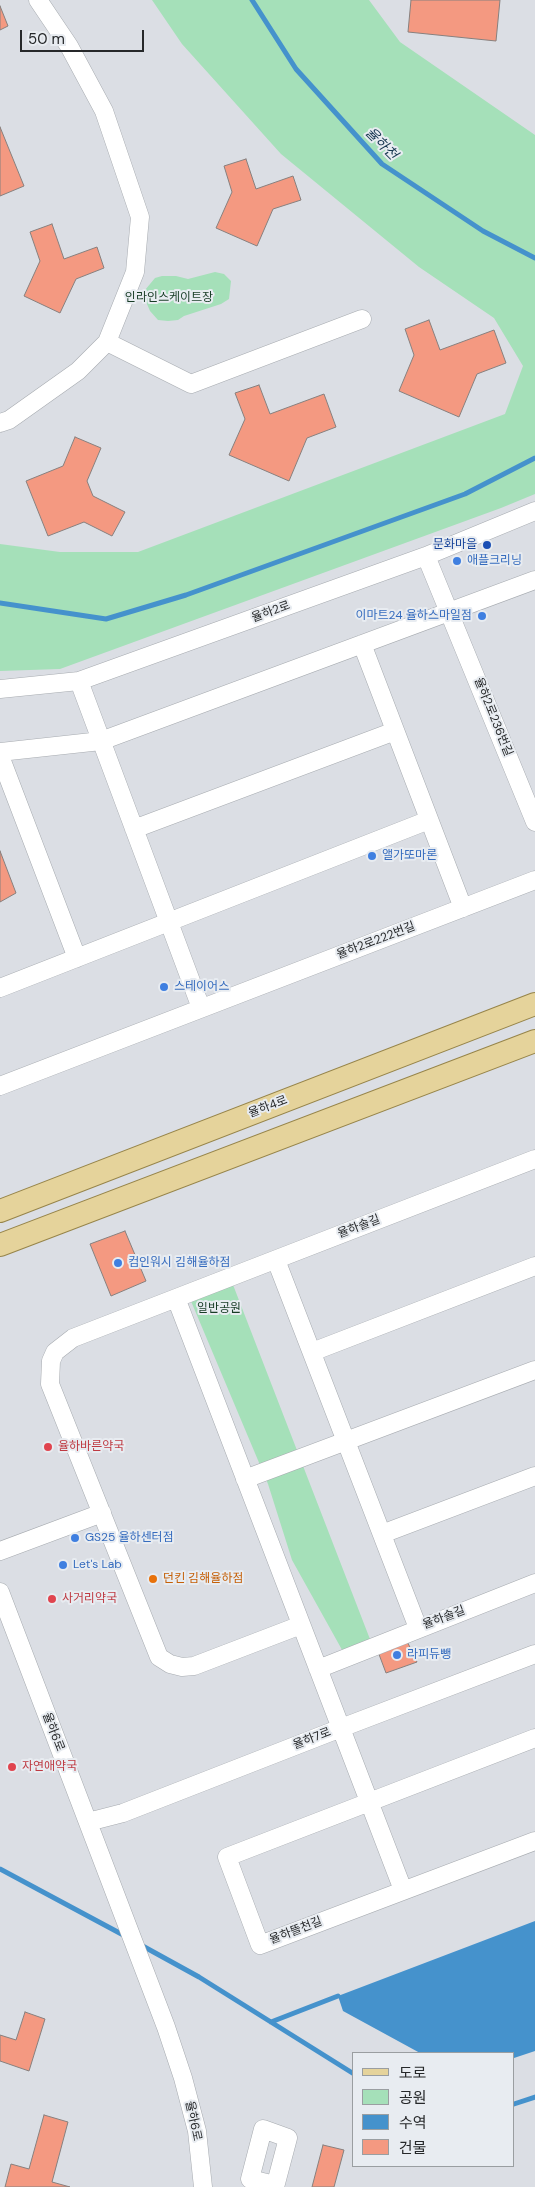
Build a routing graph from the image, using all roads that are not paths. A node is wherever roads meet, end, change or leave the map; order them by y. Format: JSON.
{"nodes":[{"id":1,"x":38,"y":0,"type":"edge"},
{"id":2,"x":362,"y":319,"type":"dead end"},
{"id":3,"x":107,"y":342,"type":"junction"},
{"id":4,"x":0,"y":423,"type":"edge"},
{"id":5,"x":535,"y":511,"type":"edge"},
{"id":6,"x":426,"y":556,"type":"junction"},
{"id":7,"x":535,"y":580,"type":"edge"},
{"id":8,"x":450,"y":612,"type":"junction"},
{"id":9,"x":362,"y":644,"type":"junction"},
{"id":10,"x":79,"y":681,"type":"junction"},
{"id":11,"x":0,"y":689,"type":"edge"},
{"id":12,"x":395,"y":730,"type":"junction"},
{"id":13,"x":101,"y":741,"type":"junction"},
{"id":14,"x":0,"y":752,"type":"edge"},
{"id":15,"x":0,"y":756,"type":"edge"},
{"id":16,"x":429,"y":820,"type":"junction"},
{"id":17,"x":535,"y":822,"type":"edge"},
{"id":18,"x":134,"y":829,"type":"junction"},
{"id":19,"x":535,"y":880,"type":"edge"},
{"id":20,"x":462,"y":908,"type":"junction"},
{"id":21,"x":169,"y":922,"type":"junction"},
{"id":22,"x":77,"y":958,"type":"junction"},
{"id":23,"x":0,"y":988,"type":"edge"},
{"id":24,"x":535,"y":1004,"type":"edge"},
{"id":25,"x":201,"y":1008,"type":"junction"},
{"id":26,"x":535,"y":1041,"type":"edge"},
{"id":27,"x":0,"y":1086,"type":"edge"},
{"id":28,"x":535,"y":1159,"type":"edge"},
{"id":29,"x":0,"y":1211,"type":"edge"},
{"id":30,"x":0,"y":1245,"type":"edge"},
{"id":31,"x":276,"y":1260,"type":"junction"},
{"id":32,"x":535,"y":1266,"type":"edge"},
{"id":33,"x":176,"y":1298,"type":"junction"},
{"id":34,"x":312,"y":1352,"type":"junction"},
{"id":35,"x":535,"y":1370,"type":"edge"},
{"id":36,"x":346,"y":1441,"type":"junction"},
{"id":37,"x":535,"y":1476,"type":"edge"},
{"id":38,"x":245,"y":1479,"type":"junction"},
{"id":39,"x":102,"y":1513,"type":"junction"},
{"id":40,"x":382,"y":1534,"type":"junction"},
{"id":41,"x":0,"y":1551,"type":"edge"},
{"id":42,"x":535,"y":1583,"type":"edge"},
{"id":43,"x":0,"y":1592,"type":"edge"},
{"id":44,"x":301,"y":1625,"type":"junction"},
{"id":45,"x":418,"y":1628,"type":"junction"},
{"id":46,"x":535,"y":1654,"type":"edge"},
{"id":47,"x":318,"y":1668,"type":"junction"},
{"id":48,"x":340,"y":1728,"type":"junction"},
{"id":49,"x":535,"y":1738,"type":"edge"},
{"id":50,"x":369,"y":1802,"type":"junction"},
{"id":51,"x":88,"y":1822,"type":"junction"},
{"id":52,"x":535,"y":1840,"type":"edge"},
{"id":53,"x":403,"y":1890,"type":"junction"},
{"id":54,"x":203,"y":2187,"type":"edge"}],
"edges":[{"from":1,"to":3,"type":"street"},
{"from":2,"to":3,"type":"street"},
{"from":3,"to":4,"type":"street"},
{"from":5,"to":6,"type":"street","name":"율하2로"},
{"from":6,"to":8,"type":"street","name":"율하2로236번길"},
{"from":6,"to":10,"type":"street","name":"율하2로"},
{"from":7,"to":8,"type":"street"},
{"from":8,"to":9,"type":"street"},
{"from":8,"to":17,"type":"street","name":"율하2로236번길"},
{"from":9,"to":12,"type":"street"},
{"from":9,"to":13,"type":"street"},
{"from":10,"to":11,"type":"street","name":"율하2로"},
{"from":10,"to":13,"type":"street"},
{"from":12,"to":16,"type":"street"},
{"from":12,"to":18,"type":"street"},
{"from":13,"to":14,"type":"street"},
{"from":13,"to":18,"type":"street"},
{"from":15,"to":22,"type":"street"},
{"from":16,"to":20,"type":"street"},
{"from":16,"to":21,"type":"street"},
{"from":18,"to":21,"type":"street"},
{"from":19,"to":20,"type":"street","name":"율하2로222번길"},
{"from":20,"to":25,"type":"street","name":"율하2로222번길"},
{"from":21,"to":22,"type":"street"},
{"from":21,"to":25,"type":"street"},
{"from":22,"to":23,"type":"street"},
{"from":24,"to":29,"type":"main road","name":"율하4로"},
{"from":25,"to":27,"type":"street","name":"율하2로222번길"},
{"from":26,"to":30,"type":"main road"},
{"from":28,"to":31,"type":"street","name":"율하솔길"},
{"from":31,"to":33,"type":"street"},
{"from":31,"to":34,"type":"street","name":"율하솔길"},
{"from":32,"to":34,"type":"street"},
{"from":33,"to":38,"type":"street"},
{"from":33,"to":39,"type":"street"},
{"from":34,"to":36,"type":"street","name":"율하솔길"},
{"from":35,"to":36,"type":"street"},
{"from":36,"to":38,"type":"street"},
{"from":36,"to":40,"type":"street","name":"율하솔길"},
{"from":37,"to":40,"type":"street"},
{"from":38,"to":44,"type":"street"},
{"from":39,"to":41,"type":"street"},
{"from":39,"to":44,"type":"street"},
{"from":40,"to":45,"type":"street","name":"율하솔길"},
{"from":42,"to":45,"type":"street","name":"율하솔길"},
{"from":43,"to":51,"type":"street","name":"율하6로"},
{"from":44,"to":47,"type":"street"},
{"from":45,"to":47,"type":"street"},
{"from":46,"to":48,"type":"street","name":"율하7로"},
{"from":47,"to":48,"type":"street"},
{"from":48,"to":50,"type":"street"},
{"from":48,"to":51,"type":"street","name":"율하7로"},
{"from":49,"to":50,"type":"street","name":"율하뜰천길"},
{"from":50,"to":53,"type":"street"},
{"from":50,"to":53,"type":"street","name":"율하뜰천길"},
{"from":51,"to":54,"type":"street","name":"율하6로"},
{"from":52,"to":53,"type":"street","name":"율하뜰천길"}]}
